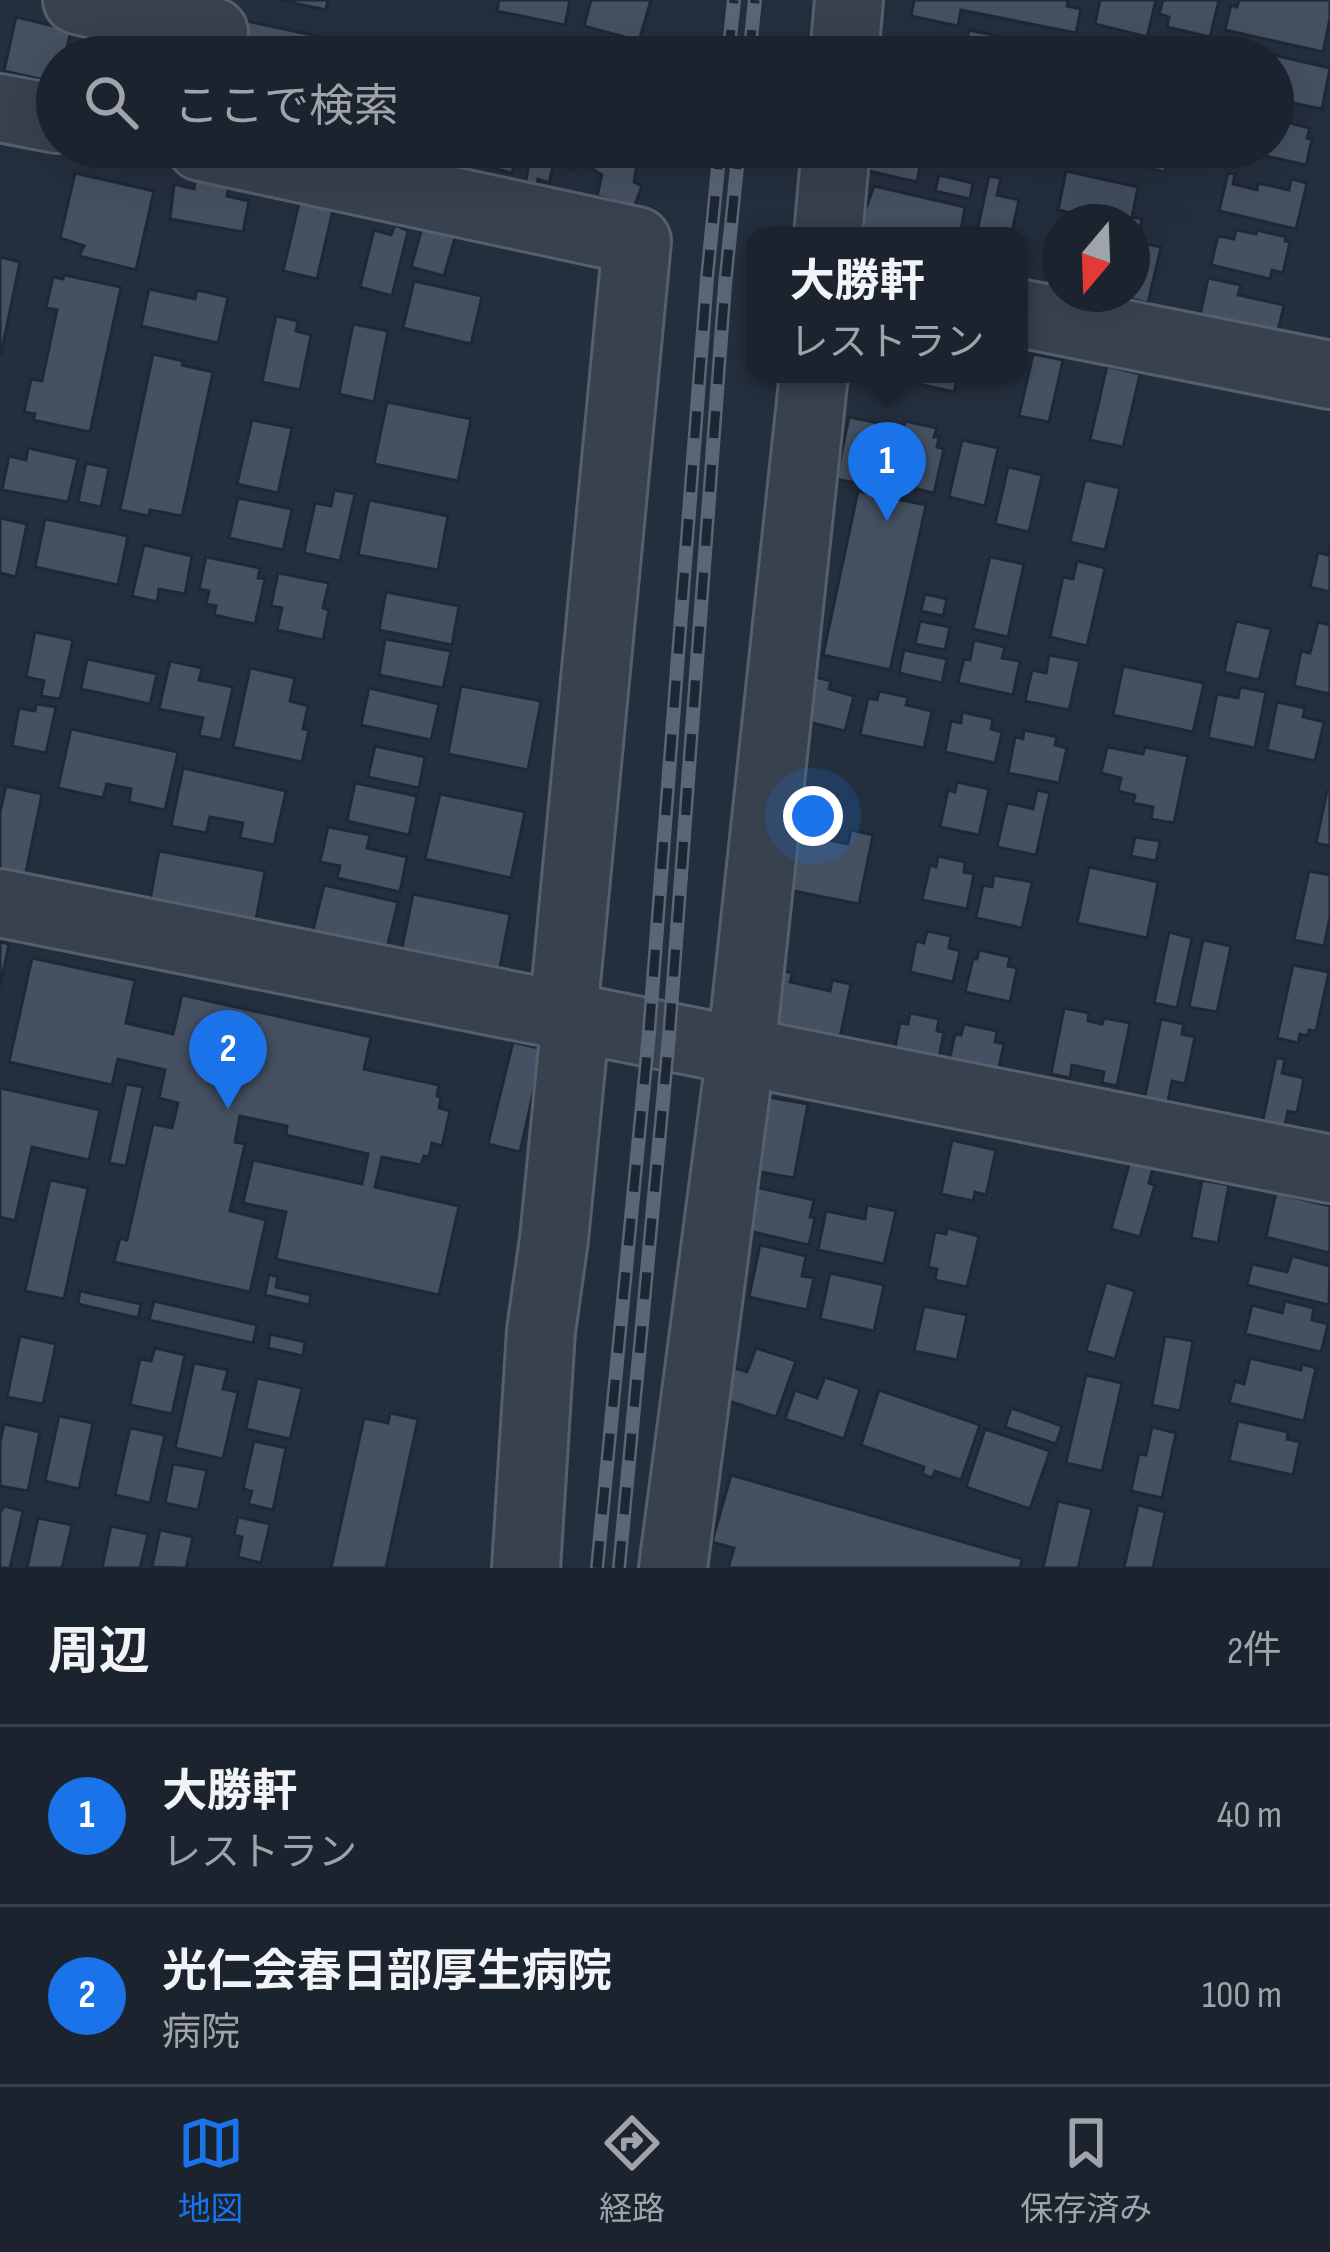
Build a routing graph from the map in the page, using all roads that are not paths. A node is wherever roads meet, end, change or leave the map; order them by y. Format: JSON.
{"nodes":[{"id":1,"x":76,"y":0,"type":"edge"},
{"id":2,"x":849,"y":0,"type":"edge"},
{"id":3,"x":215,"y":30,"type":"edge"},
{"id":4,"x":846,"y":36,"type":"edge"},
{"id":5,"x":0,"y":108,"type":"edge"},
{"id":6,"x":36,"y":115,"type":"edge"},
{"id":7,"x":298,"y":168,"type":"edge"},
{"id":8,"x":834,"y":168,"type":"edge"},
{"id":9,"x":829,"y":227,"type":"edge"},
{"id":10,"x":1028,"y":315,"type":"edge"},
{"id":11,"x":1330,"y":376,"type":"edge"},
{"id":12,"x":813,"y":383,"type":"edge"},
{"id":13,"x":0,"y":903,"type":"edge"},
{"id":14,"x":570,"y":1016,"type":"junction"},
{"id":15,"x":741,"y":1052,"type":"junction"},
{"id":16,"x":1330,"y":1169,"type":"edge"},
{"id":17,"x":526,"y":1568,"type":"edge"},
{"id":18,"x":673,"y":1568,"type":"edge"}],
"edges":[{"from":1,"to":3,"type":"street"},
{"from":2,"to":4,"type":"street"},
{"from":5,"to":6,"type":"street"},
{"from":7,"to":14,"type":"street"},
{"from":8,"to":9,"type":"street"},
{"from":10,"to":11,"type":"street"},
{"from":12,"to":15,"type":"street"},
{"from":13,"to":14,"type":"street"},
{"from":14,"to":15,"type":"street"},
{"from":14,"to":17,"type":"street"},
{"from":15,"to":16,"type":"street"},
{"from":15,"to":18,"type":"street"}]}
